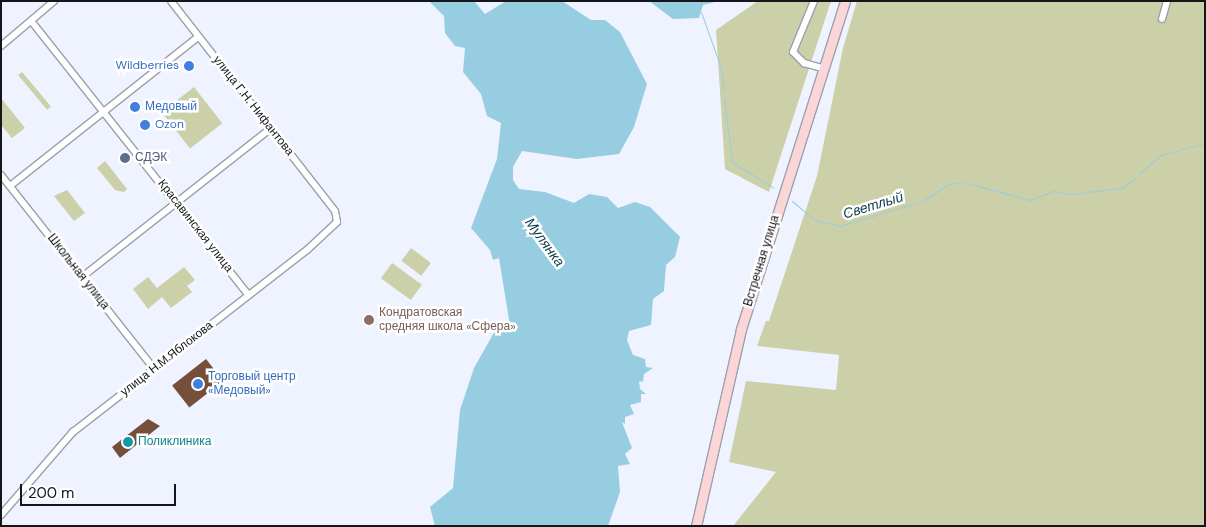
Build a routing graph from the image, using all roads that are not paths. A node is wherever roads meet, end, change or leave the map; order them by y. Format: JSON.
{"nodes":[{"id":1,"x":54,"y":1,"type":"edge"},
{"id":2,"x":171,"y":1,"type":"edge"},
{"id":3,"x":814,"y":1,"type":"edge"},
{"id":4,"x":845,"y":1,"type":"edge"},
{"id":5,"x":1167,"y":1,"type":"edge"},
{"id":6,"x":1162,"y":19,"type":"dead end"},
{"id":7,"x":32,"y":22,"type":"junction"},
{"id":8,"x":198,"y":37,"type":"junction"},
{"id":9,"x":1,"y":46,"type":"edge"},
{"id":10,"x":822,"y":68,"type":"junction"},
{"id":11,"x":104,"y":111,"type":"junction"},
{"id":12,"x":270,"y":129,"type":"junction"},
{"id":13,"x":1,"y":175,"type":"edge"},
{"id":14,"x":10,"y":186,"type":"junction"},
{"id":15,"x":176,"y":202,"type":"junction"},
{"id":16,"x":335,"y":211,"type":"joint"},
{"id":17,"x":82,"y":277,"type":"junction"},
{"id":18,"x":248,"y":295,"type":"junction"},
{"id":19,"x":154,"y":369,"type":"junction"},
{"id":20,"x":1,"y":515,"type":"edge"},
{"id":21,"x":696,"y":526,"type":"edge"}],
"edges":[{"from":1,"to":7,"type":"street"},
{"from":2,"to":8,"type":"street","name":"улица Г.Н. Нифантова"},
{"from":3,"to":10,"type":"street"},
{"from":4,"to":10,"type":"main road","name":"Встречная улица"},
{"from":5,"to":6,"type":"street"},
{"from":7,"to":9,"type":"street"},
{"from":7,"to":11,"type":"street","name":"Красавинская улица"},
{"from":8,"to":11,"type":"street"},
{"from":8,"to":12,"type":"street","name":"улица Г.Н. Нифантова"},
{"from":10,"to":21,"type":"main road","name":"Встречная улица"},
{"from":11,"to":14,"type":"street"},
{"from":11,"to":15,"type":"street","name":"Красавинская улица"},
{"from":12,"to":15,"type":"street"},
{"from":12,"to":16,"type":"street","name":"улица Г.Н. Нифантова"},
{"from":13,"to":14,"type":"street","name":"Школьная улица"},
{"from":14,"to":17,"type":"street","name":"Школьная улица"},
{"from":15,"to":17,"type":"street"},
{"from":15,"to":18,"type":"street","name":"Красавинская улица"},
{"from":16,"to":18,"type":"street","name":"улица Н.М.Яблокова"},
{"from":17,"to":19,"type":"street","name":"Школьная улица"},
{"from":18,"to":19,"type":"street","name":"улица Н.М.Яблокова"},
{"from":19,"to":20,"type":"street","name":"улица Н.М.Яблокова"}]}
